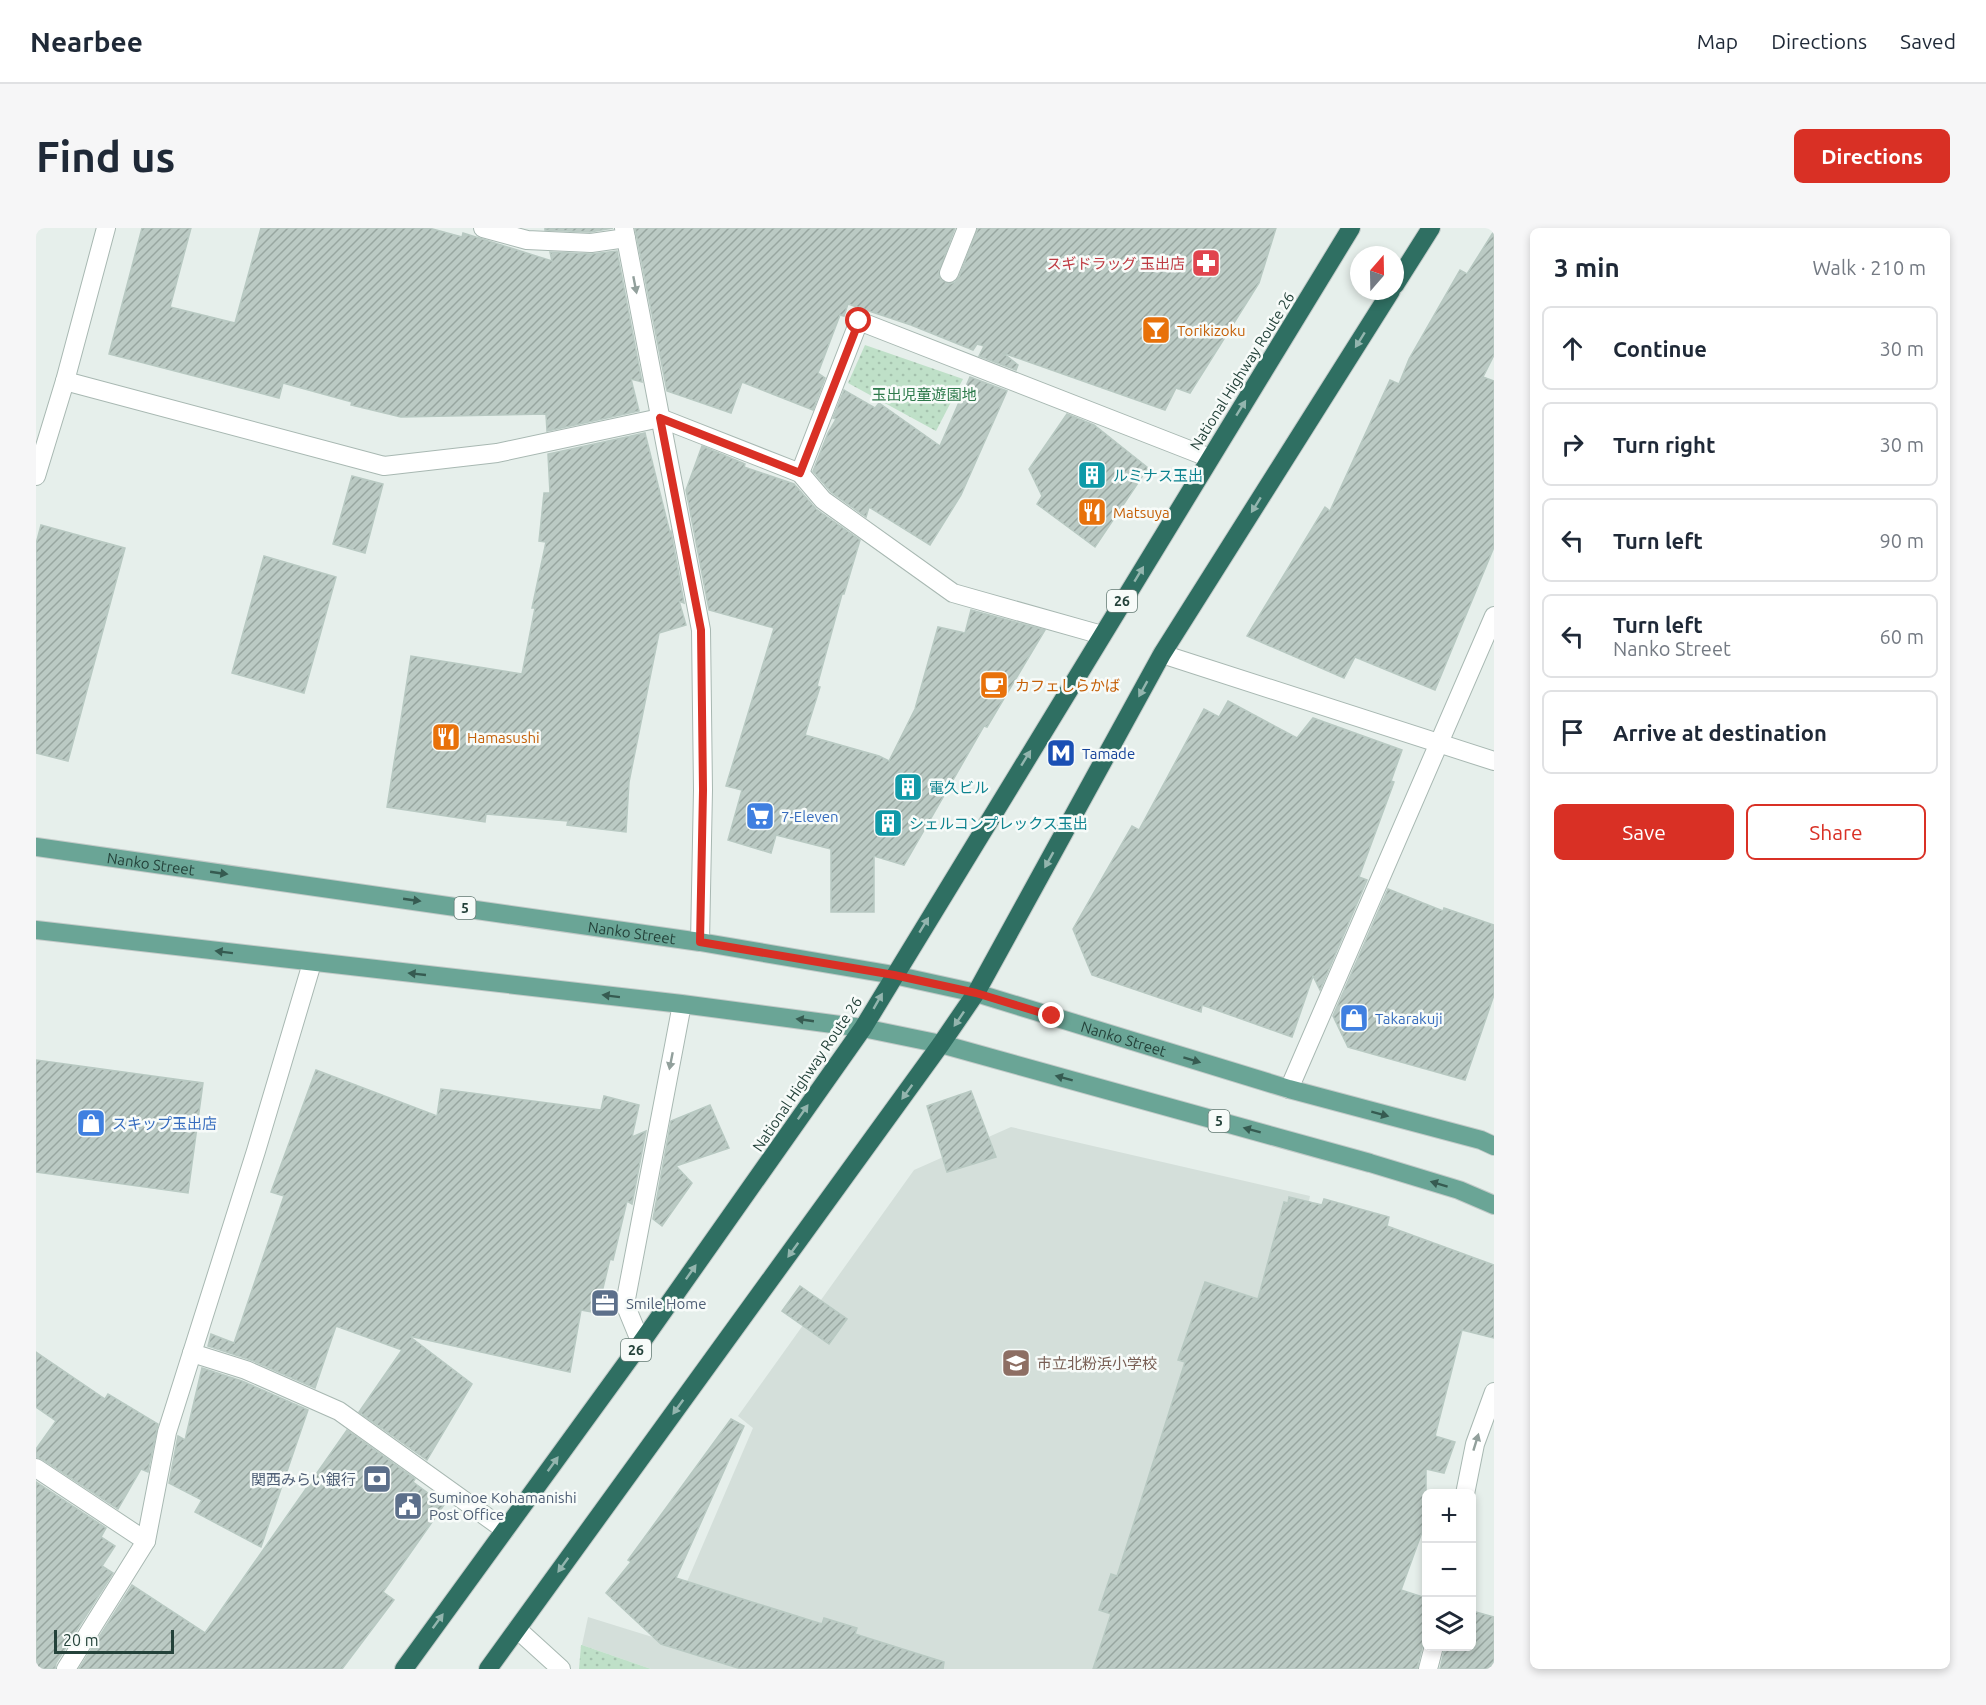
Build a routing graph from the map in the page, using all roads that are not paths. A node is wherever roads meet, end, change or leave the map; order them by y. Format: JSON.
{"nodes":[{"id":1,"x":106,"y":228,"type":"edge"},
{"id":2,"x":483,"y":228,"type":"edge"},
{"id":3,"x":967,"y":228,"type":"edge"},
{"id":4,"x":1351,"y":228,"type":"edge"},
{"id":5,"x":1431,"y":228,"type":"edge"},
{"id":6,"x":625,"y":233,"type":"edge"},
{"id":7,"x":1404,"y":271,"type":"edge"},
{"id":8,"x":949,"y":273,"type":"dead end"},
{"id":9,"x":1385,"y":300,"type":"edge"},
{"id":10,"x":65,"y":381,"type":"junction"},
{"id":11,"x":660,"y":418,"type":"junction"},
{"id":12,"x":1210,"y":458,"type":"junction"},
{"id":13,"x":800,"y":473,"type":"junction"},
{"id":14,"x":36,"y":476,"type":"edge"},
{"id":15,"x":1494,"y":616,"type":"edge"},
{"id":16,"x":1102,"y":635,"type":"junction"},
{"id":17,"x":1162,"y":654,"type":"junction"},
{"id":18,"x":1439,"y":744,"type":"junction"},
{"id":19,"x":1494,"y":761,"type":"edge"},
{"id":20,"x":36,"y":847,"type":"edge"},
{"id":21,"x":36,"y":930,"type":"edge"},
{"id":22,"x":700,"y":942,"type":"junction"},
{"id":23,"x":312,"y":963,"type":"junction"},
{"id":24,"x":894,"y":975,"type":"junction"},
{"id":25,"x":976,"y":993,"type":"junction"},
{"id":26,"x":682,"y":1004,"type":"junction"},
{"id":27,"x":862,"y":1028,"type":"junction"},
{"id":28,"x":941,"y":1044,"type":"junction"},
{"id":29,"x":1289,"y":1089,"type":"junction"},
{"id":30,"x":1494,"y":1146,"type":"edge"},
{"id":31,"x":1494,"y":1205,"type":"edge"},
{"id":32,"x":641,"y":1343,"type":"junction"},
{"id":33,"x":192,"y":1353,"type":"junction"},
{"id":34,"x":1494,"y":1392,"type":"edge"},
{"id":35,"x":36,"y":1468,"type":"edge"},
{"id":36,"x":1466,"y":1489,"type":"edge"},
{"id":37,"x":505,"y":1530,"type":"junction"},
{"id":38,"x":146,"y":1541,"type":"junction"},
{"id":39,"x":517,"y":1629,"type":"junction"},
{"id":40,"x":1433,"y":1651,"type":"edge"},
{"id":41,"x":66,"y":1669,"type":"edge"},
{"id":42,"x":404,"y":1669,"type":"edge"},
{"id":43,"x":488,"y":1669,"type":"edge"},
{"id":44,"x":561,"y":1669,"type":"edge"},
{"id":45,"x":1428,"y":1669,"type":"edge"}],
"edges":[{"from":1,"to":10,"type":"street"},
{"from":2,"to":6,"type":"street"},
{"from":3,"to":8,"type":"street"},
{"from":12,"to":4,"type":"highway","name":"National Highway Route 26","number":"26","one_way":true},
{"from":5,"to":7,"type":"highway"},
{"from":6,"to":11,"type":"street","one_way":true},
{"from":9,"to":17,"type":"highway","one_way":true},
{"from":10,"to":11,"type":"street"},
{"from":10,"to":14,"type":"street"},
{"from":11,"to":13,"type":"street"},
{"from":11,"to":22,"type":"street"},
{"from":12,"to":13,"type":"street"},
{"from":16,"to":12,"type":"highway","name":"National Highway Route 26","number":"26","one_way":true},
{"from":13,"to":16,"type":"street"},
{"from":15,"to":18,"type":"street"},
{"from":24,"to":16,"type":"highway","name":"National Highway Route 26","number":"26","one_way":true},
{"from":17,"to":18,"type":"street"},
{"from":17,"to":25,"type":"highway","one_way":true},
{"from":18,"to":19,"type":"street"},
{"from":18,"to":29,"type":"street"},
{"from":20,"to":22,"type":"main road","name":"Nanko Street","number":"5","one_way":true},
{"from":23,"to":21,"type":"main road","number":"5","one_way":true},
{"from":22,"to":24,"type":"main road","name":"Nanko Street","number":"5"},
{"from":26,"to":23,"type":"main road","number":"5","one_way":true},
{"from":23,"to":33,"type":"street"},
{"from":24,"to":25,"type":"main road","name":"Nanko Street","number":"5"},
{"from":27,"to":24,"type":"highway","name":"National Highway Route 26","number":"26","one_way":true},
{"from":25,"to":28,"type":"highway","one_way":true},
{"from":25,"to":29,"type":"main road","name":"Nanko Street","number":"5","one_way":true},
{"from":27,"to":26,"type":"main road","number":"5","one_way":true},
{"from":26,"to":32,"type":"street","one_way":true},
{"from":27,"to":28,"type":"main road","number":"5"},
{"from":32,"to":27,"type":"highway","name":"National Highway Route 26","number":"26","one_way":true},
{"from":31,"to":28,"type":"main road","number":"5","one_way":true},
{"from":28,"to":39,"type":"highway","one_way":true},
{"from":29,"to":30,"type":"main road","name":"Nanko Street","number":"5","one_way":true},
{"from":37,"to":32,"type":"highway","name":"National Highway Route 26","number":"26","one_way":true},
{"from":33,"to":37,"type":"street"},
{"from":33,"to":38,"type":"street"},
{"from":36,"to":34,"type":"street","one_way":true},
{"from":35,"to":38,"type":"street"},
{"from":42,"to":37,"type":"highway","name":"National Highway Route 26","number":"26","one_way":true},
{"from":38,"to":41,"type":"street"},
{"from":39,"to":43,"type":"highway"},
{"from":39,"to":44,"type":"street"},
{"from":40,"to":45,"type":"street"}]}
